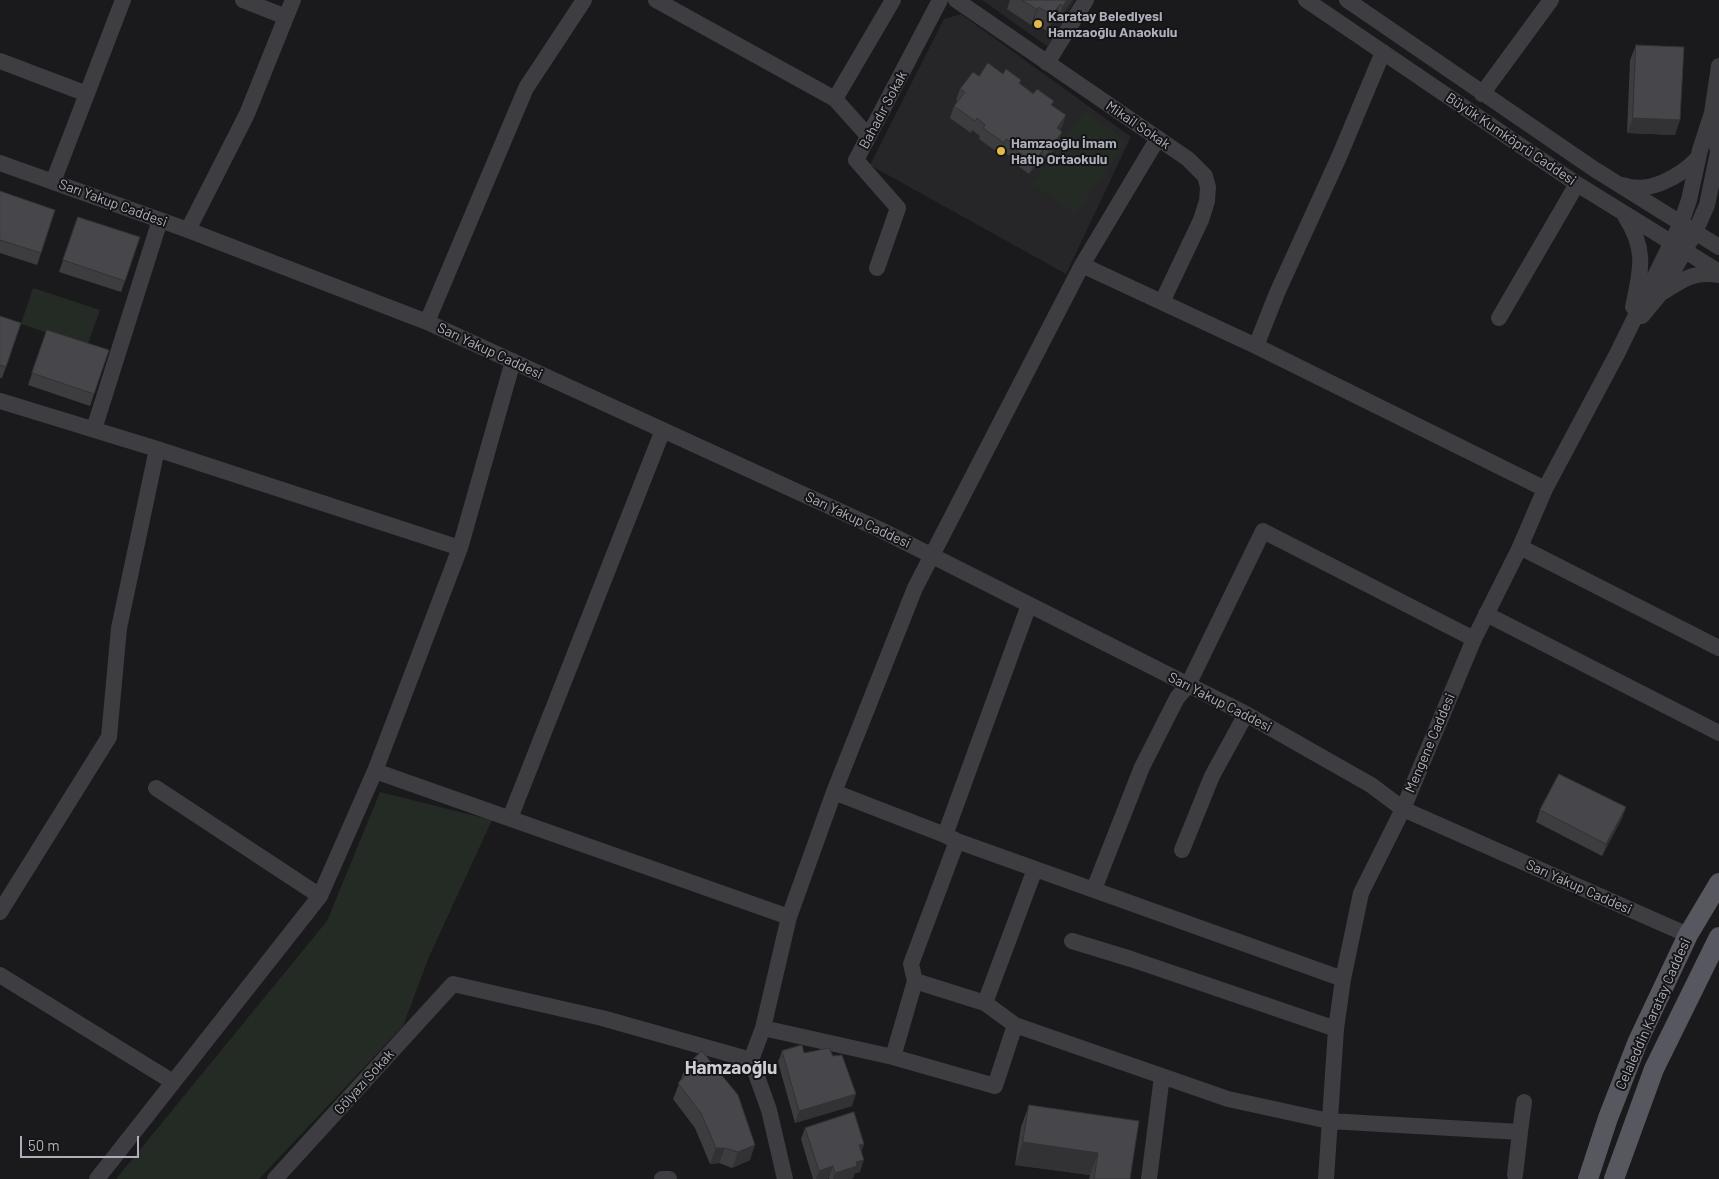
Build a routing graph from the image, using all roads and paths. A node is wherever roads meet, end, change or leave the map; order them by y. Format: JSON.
{"nodes":[{"id":1,"x":123,"y":0,"type":"edge"},
{"id":2,"x":243,"y":0,"type":"edge"},
{"id":3,"x":293,"y":0,"type":"edge"},
{"id":4,"x":584,"y":0,"type":"edge"},
{"id":5,"x":656,"y":0,"type":"edge"},
{"id":6,"x":893,"y":0,"type":"edge"},
{"id":7,"x":940,"y":0,"type":"edge"},
{"id":8,"x":956,"y":0,"type":"edge"},
{"id":9,"x":1086,"y":0,"type":"edge"},
{"id":10,"x":1306,"y":0,"type":"edge"},
{"id":11,"x":1347,"y":0,"type":"edge"},
{"id":12,"x":1550,"y":0,"type":"edge"},
{"id":13,"x":286,"y":17,"type":"junction"},
{"id":14,"x":1383,"y":52,"type":"junction"},
{"id":15,"x":0,"y":61,"type":"edge"},
{"id":16,"x":1047,"y":62,"type":"junction"},
{"id":17,"x":1719,"y":66,"type":"edge"},
{"id":18,"x":87,"y":94,"type":"junction"},
{"id":19,"x":1482,"y":94,"type":"junction"},
{"id":20,"x":835,"y":99,"type":"junction"},
{"id":21,"x":1712,"y":113,"type":"junction"},
{"id":22,"x":868,"y":136,"type":"junction"},
{"id":23,"x":1158,"y":138,"type":"junction"},
{"id":24,"x":1719,"y":154,"type":"edge"},
{"id":25,"x":1698,"y":158,"type":"junction"},
{"id":26,"x":0,"y":163,"type":"edge"},
{"id":27,"x":1611,"y":180,"type":"junction"},
{"id":28,"x":52,"y":182,"type":"junction"},
{"id":29,"x":1577,"y":184,"type":"junction"},
{"id":30,"x":1622,"y":212,"type":"junction"},
{"id":31,"x":160,"y":220,"type":"junction"},
{"id":32,"x":1681,"y":223,"type":"junction"},
{"id":33,"x":188,"y":230,"type":"junction"},
{"id":34,"x":1695,"y":232,"type":"junction"},
{"id":35,"x":1670,"y":242,"type":"junction"},
{"id":36,"x":1719,"y":246,"type":"edge"},
{"id":37,"x":1685,"y":251,"type":"junction"},
{"id":38,"x":1082,"y":265,"type":"junction"},
{"id":39,"x":877,"y":268,"type":"dead end"},
{"id":40,"x":1719,"y":274,"type":"edge"},
{"id":41,"x":1661,"y":294,"type":"junction"},
{"id":42,"x":1162,"y":302,"type":"junction"},
{"id":43,"x":1499,"y":318,"type":"dead end"},
{"id":44,"x":427,"y":322,"type":"junction"},
{"id":45,"x":1627,"y":333,"type":"junction"},
{"id":46,"x":1256,"y":346,"type":"junction"},
{"id":47,"x":513,"y":361,"type":"junction"},
{"id":48,"x":0,"y":401,"type":"edge"},
{"id":49,"x":94,"y":429,"type":"junction"},
{"id":50,"x":663,"y":430,"type":"junction"},
{"id":51,"x":157,"y":449,"type":"junction"},
{"id":52,"x":1546,"y":489,"type":"junction"},
{"id":53,"x":1520,"y":547,"type":"junction"},
{"id":54,"x":460,"y":548,"type":"junction"},
{"id":55,"x":932,"y":556,"type":"junction"},
{"id":56,"x":1029,"y":605,"type":"junction"},
{"id":57,"x":1486,"y":614,"type":"junction"},
{"id":58,"x":1474,"y":639,"type":"junction"},
{"id":59,"x":1719,"y":648,"type":"edge"},
{"id":60,"x":1188,"y":685,"type":"junction"},
{"id":61,"x":1246,"y":714,"type":"junction"},
{"id":62,"x":1719,"y":733,"type":"edge"},
{"id":63,"x":375,"y":771,"type":"junction"},
{"id":64,"x":156,"y":788,"type":"dead end"},
{"id":65,"x":834,"y":792,"type":"junction"},
{"id":66,"x":1403,"y":809,"type":"junction"},
{"id":67,"x":510,"y":818,"type":"junction"},
{"id":68,"x":951,"y":838,"type":"junction"},
{"id":69,"x":1182,"y":850,"type":"dead end"},
{"id":70,"x":1035,"y":869,"type":"junction"},
{"id":71,"x":1719,"y":883,"type":"edge"},
{"id":72,"x":1094,"y":889,"type":"junction"},
{"id":73,"x":320,"y":896,"type":"junction"},
{"id":74,"x":0,"y":912,"type":"edge"},
{"id":75,"x":789,"y":917,"type":"junction"},
{"id":76,"x":1688,"y":935,"type":"junction"},
{"id":77,"x":1719,"y":937,"type":"edge"},
{"id":78,"x":1072,"y":941,"type":"dead end"},
{"id":79,"x":0,"y":974,"type":"edge"},
{"id":80,"x":1343,"y":978,"type":"junction"},
{"id":81,"x":915,"y":981,"type":"junction"},
{"id":82,"x":985,"y":1003,"type":"junction"},
{"id":83,"x":1015,"y":1025,"type":"junction"},
{"id":84,"x":763,"y":1028,"type":"junction"},
{"id":85,"x":1336,"y":1029,"type":"junction"},
{"id":86,"x":893,"y":1057,"type":"junction"},
{"id":87,"x":751,"y":1060,"type":"junction"},
{"id":88,"x":1162,"y":1076,"type":"junction"},
{"id":89,"x":173,"y":1082,"type":"junction"},
{"id":90,"x":1524,"y":1102,"type":"dead end"},
{"id":91,"x":1330,"y":1120,"type":"junction"},
{"id":92,"x":1520,"y":1132,"type":"junction"},
{"id":93,"x":1515,"y":1176,"type":"dead end"},
{"id":94,"x":97,"y":1179,"type":"edge"},
{"id":95,"x":275,"y":1179,"type":"edge"},
{"id":96,"x":785,"y":1179,"type":"edge"},
{"id":97,"x":1149,"y":1179,"type":"edge"},
{"id":98,"x":1326,"y":1179,"type":"edge"},
{"id":99,"x":1588,"y":1179,"type":"edge"},
{"id":100,"x":1614,"y":1179,"type":"edge"}],
"edges":[{"from":1,"to":18,"type":"street"},
{"from":2,"to":13,"type":"street"},
{"from":3,"to":13,"type":"street"},
{"from":4,"to":44,"type":"street"},
{"from":5,"to":20,"type":"street"},
{"from":6,"to":20,"type":"street"},
{"from":7,"to":22,"type":"street","name":"Bahadır Sokak"},
{"from":8,"to":16,"type":"street","name":"Mikail Sokak"},
{"from":9,"to":16,"type":"street"},
{"from":10,"to":14,"type":"street","name":"Büyük Kumköprü Caddesi"},
{"from":11,"to":19,"type":"street","name":"Büyük Kumköprü Caddesi"},
{"from":12,"to":19,"type":"street"},
{"from":13,"to":33,"type":"street"},
{"from":14,"to":29,"type":"street","name":"Büyük Kumköprü Caddesi"},
{"from":14,"to":46,"type":"street"},
{"from":15,"to":18,"type":"street"},
{"from":16,"to":23,"type":"street","name":"Mikail Sokak"},
{"from":17,"to":21,"type":"street"},
{"from":18,"to":28,"type":"street"},
{"from":19,"to":27,"type":"street","name":"Büyük Kumköprü Caddesi"},
{"from":20,"to":22,"type":"street"},
{"from":21,"to":24,"type":"street"},
{"from":21,"to":25,"type":"street"},
{"from":22,"to":39,"type":"street","name":"Bahadır Sokak"},
{"from":23,"to":38,"type":"street"},
{"from":23,"to":42,"type":"street","name":"Mikail Sokak"},
{"from":24,"to":34,"type":"street"},
{"from":25,"to":27,"type":"street"},
{"from":25,"to":32,"type":"street"},
{"from":26,"to":28,"type":"street","name":"Sarı Yakup Caddesi"},
{"from":27,"to":32,"type":"street","name":"Büyük Kumköprü Caddesi"},
{"from":28,"to":31,"type":"street","name":"Sarı Yakup Caddesi"},
{"from":29,"to":30,"type":"street","name":"Büyük Kumköprü Caddesi"},
{"from":29,"to":43,"type":"street"},
{"from":30,"to":35,"type":"street","name":"Büyük Kumköprü Caddesi"},
{"from":30,"to":45,"type":"street"},
{"from":31,"to":33,"type":"street","name":"Sarı Yakup Caddesi"},
{"from":31,"to":49,"type":"street"},
{"from":32,"to":34,"type":"street","name":"Büyük Kumköprü Caddesi"},
{"from":32,"to":35,"type":"street"},
{"from":33,"to":44,"type":"street","name":"Sarı Yakup Caddesi"},
{"from":34,"to":36,"type":"street","name":"Büyük Kumköprü Caddesi"},
{"from":34,"to":37,"type":"street"},
{"from":35,"to":37,"type":"street","name":"Büyük Kumköprü Caddesi"},
{"from":35,"to":45,"type":"street"},
{"from":37,"to":40,"type":"street","name":"Büyük Kumköprü Caddesi"},
{"from":37,"to":41,"type":"street"},
{"from":38,"to":42,"type":"street"},
{"from":38,"to":55,"type":"street"},
{"from":40,"to":41,"type":"street"},
{"from":41,"to":45,"type":"street"},
{"from":42,"to":46,"type":"street"},
{"from":44,"to":47,"type":"street","name":"Sarı Yakup Caddesi"},
{"from":45,"to":52,"type":"street","name":"Mengene Caddesi"},
{"from":46,"to":52,"type":"street"},
{"from":47,"to":50,"type":"street","name":"Sarı Yakup Caddesi"},
{"from":47,"to":54,"type":"street"},
{"from":48,"to":49,"type":"street"},
{"from":49,"to":51,"type":"street"},
{"from":50,"to":55,"type":"street","name":"Sarı Yakup Caddesi"},
{"from":50,"to":67,"type":"street"},
{"from":51,"to":54,"type":"street"},
{"from":51,"to":74,"type":"street"},
{"from":52,"to":53,"type":"street","name":"Mengene Caddesi"},
{"from":53,"to":57,"type":"street","name":"Mengene Caddesi"},
{"from":53,"to":59,"type":"street"},
{"from":54,"to":63,"type":"street"},
{"from":55,"to":56,"type":"street","name":"Sarı Yakup Caddesi"},
{"from":55,"to":65,"type":"street"},
{"from":56,"to":60,"type":"street","name":"Sarı Yakup Caddesi"},
{"from":56,"to":68,"type":"street"},
{"from":57,"to":58,"type":"street","name":"Mengene Caddesi"},
{"from":57,"to":62,"type":"street"},
{"from":58,"to":60,"type":"street"},
{"from":58,"to":66,"type":"street","name":"Mengene Caddesi"},
{"from":60,"to":61,"type":"street","name":"Sarı Yakup Caddesi"},
{"from":60,"to":72,"type":"street"},
{"from":61,"to":66,"type":"street","name":"Sarı Yakup Caddesi"},
{"from":61,"to":69,"type":"street"},
{"from":63,"to":67,"type":"street"},
{"from":63,"to":73,"type":"street"},
{"from":64,"to":73,"type":"street"},
{"from":65,"to":68,"type":"street"},
{"from":65,"to":75,"type":"street"},
{"from":66,"to":76,"type":"street","name":"Sarı Yakup Caddesi"},
{"from":66,"to":80,"type":"street","name":"Mengene Caddesi"},
{"from":67,"to":75,"type":"street"},
{"from":68,"to":70,"type":"street"},
{"from":68,"to":81,"type":"street"},
{"from":70,"to":72,"type":"street"},
{"from":70,"to":82,"type":"street"},
{"from":71,"to":76,"type":"main road","name":"Celaleddin Karatay Caddesi"},
{"from":72,"to":80,"type":"street"},
{"from":73,"to":89,"type":"street"},
{"from":75,"to":84,"type":"street"},
{"from":76,"to":99,"type":"main road","name":"Celaleddin Karatay Caddesi"},
{"from":77,"to":100,"type":"main road","name":"Celaleddin Karatay Caddesi"},
{"from":78,"to":85,"type":"street"},
{"from":79,"to":89,"type":"street"},
{"from":80,"to":85,"type":"street","name":"Mengene Caddesi"},
{"from":81,"to":82,"type":"street"},
{"from":81,"to":86,"type":"street"},
{"from":82,"to":83,"type":"street"},
{"from":83,"to":86,"type":"street"},
{"from":83,"to":88,"type":"street"},
{"from":84,"to":86,"type":"street"},
{"from":84,"to":87,"type":"street"},
{"from":85,"to":91,"type":"street","name":"Mengene Caddesi"},
{"from":87,"to":95,"type":"street","name":"Gölyazı Sokak"},
{"from":87,"to":96,"type":"street"},
{"from":88,"to":91,"type":"street"},
{"from":88,"to":97,"type":"street"},
{"from":89,"to":94,"type":"street"},
{"from":90,"to":92,"type":"street"},
{"from":91,"to":92,"type":"street"},
{"from":91,"to":98,"type":"street","name":"Mengene Caddesi"},
{"from":92,"to":93,"type":"street"}]}
